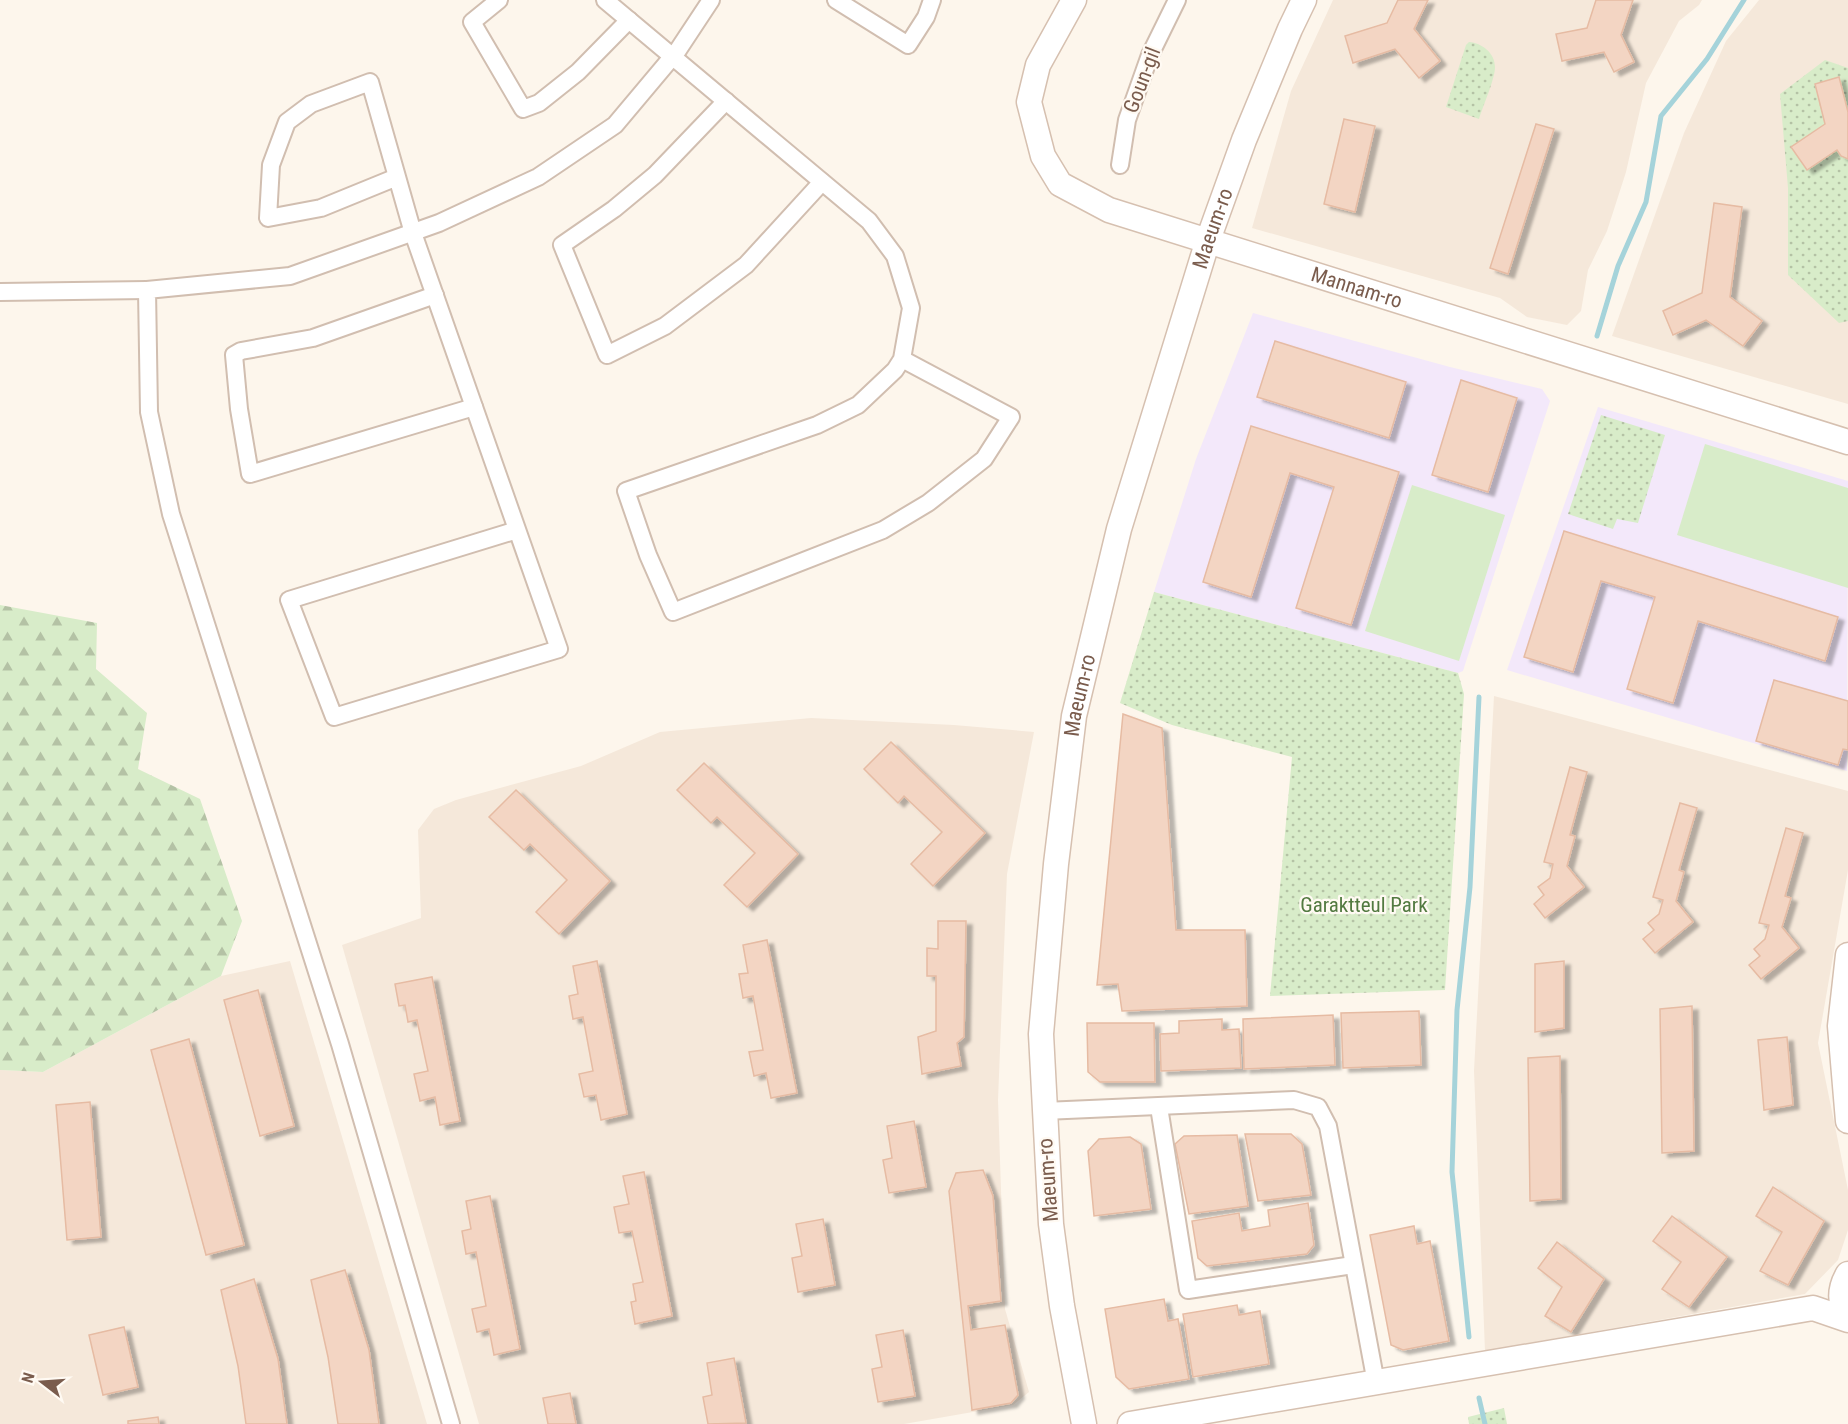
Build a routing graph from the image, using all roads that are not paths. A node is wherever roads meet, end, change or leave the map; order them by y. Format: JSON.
{"nodes":[{"id":1,"x":499,"y":0,"type":"edge"},
{"id":2,"x":605,"y":0,"type":"edge"},
{"id":3,"x":711,"y":0,"type":"edge"},
{"id":4,"x":836,"y":0,"type":"edge"},
{"id":5,"x":932,"y":0,"type":"edge"},
{"id":6,"x":1074,"y":0,"type":"edge"},
{"id":7,"x":1177,"y":0,"type":"edge"},
{"id":8,"x":1304,"y":0,"type":"edge"},
{"id":9,"x":629,"y":20,"type":"junction"},
{"id":10,"x":673,"y":56,"type":"junction"},
{"id":11,"x":726,"y":101,"type":"junction"},
{"id":12,"x":1120,"y":165,"type":"dead end"},
{"id":13,"x":397,"y":177,"type":"junction"},
{"id":14,"x":822,"y":182,"type":"junction"},
{"id":15,"x":413,"y":233,"type":"junction"},
{"id":16,"x":1208,"y":240,"type":"junction"},
{"id":17,"x":147,"y":290,"type":"junction"},
{"id":18,"x":0,"y":291,"type":"edge"},
{"id":19,"x":435,"y":295,"type":"junction"},
{"id":20,"x":902,"y":359,"type":"junction"},
{"id":21,"x":474,"y":407,"type":"junction"},
{"id":22,"x":1848,"y":442,"type":"edge"},
{"id":23,"x":517,"y":530,"type":"junction"},
{"id":24,"x":1848,"y":955,"type":"edge"},
{"id":25,"x":1159,"y":1107,"type":"junction"},
{"id":26,"x":1044,"y":1111,"type":"junction"},
{"id":27,"x":1848,"y":1121,"type":"edge"},
{"id":28,"x":1353,"y":1265,"type":"junction"},
{"id":29,"x":1845,"y":1278,"type":"edge"},
{"id":30,"x":1813,"y":1308,"type":"junction"},
{"id":31,"x":1848,"y":1319,"type":"edge"},
{"id":32,"x":1376,"y":1383,"type":"junction"},
{"id":33,"x":452,"y":1424,"type":"edge"},
{"id":34,"x":1084,"y":1424,"type":"edge"},
{"id":35,"x":1130,"y":1424,"type":"edge"}],
"edges":[{"from":1,"to":9,"type":"street"},
{"from":2,"to":9,"type":"street"},
{"from":3,"to":10,"type":"street"},
{"from":4,"to":5,"type":"street"},
{"from":6,"to":16,"type":"street","name":"Mannam-ro"},
{"from":7,"to":12,"type":"street","name":"Goun-gil"},
{"from":8,"to":16,"type":"street","name":"Maeum-ro"},
{"from":9,"to":10,"type":"street"},
{"from":10,"to":11,"type":"street"},
{"from":10,"to":15,"type":"street"},
{"from":11,"to":14,"type":"street"},
{"from":11,"to":14,"type":"street"},
{"from":13,"to":13,"type":"street"},
{"from":13,"to":15,"type":"street"},
{"from":14,"to":20,"type":"street"},
{"from":15,"to":17,"type":"street"},
{"from":15,"to":19,"type":"street"},
{"from":16,"to":22,"type":"street","name":"Mannam-ro"},
{"from":16,"to":26,"type":"street","name":"Maeum-ro"},
{"from":17,"to":18,"type":"street"},
{"from":17,"to":33,"type":"street"},
{"from":19,"to":21,"type":"street"},
{"from":19,"to":21,"type":"street"},
{"from":20,"to":20,"type":"street"},
{"from":21,"to":23,"type":"street"},
{"from":23,"to":23,"type":"street"},
{"from":24,"to":27,"type":"street"},
{"from":25,"to":26,"type":"street"},
{"from":25,"to":28,"type":"street"},
{"from":25,"to":28,"type":"street"},
{"from":26,"to":34,"type":"street","name":"Maeum-ro"},
{"from":28,"to":32,"type":"street"},
{"from":29,"to":30,"type":"street"},
{"from":29,"to":31,"type":"street"},
{"from":30,"to":31,"type":"street"},
{"from":30,"to":32,"type":"street"},
{"from":32,"to":35,"type":"street"}]}
